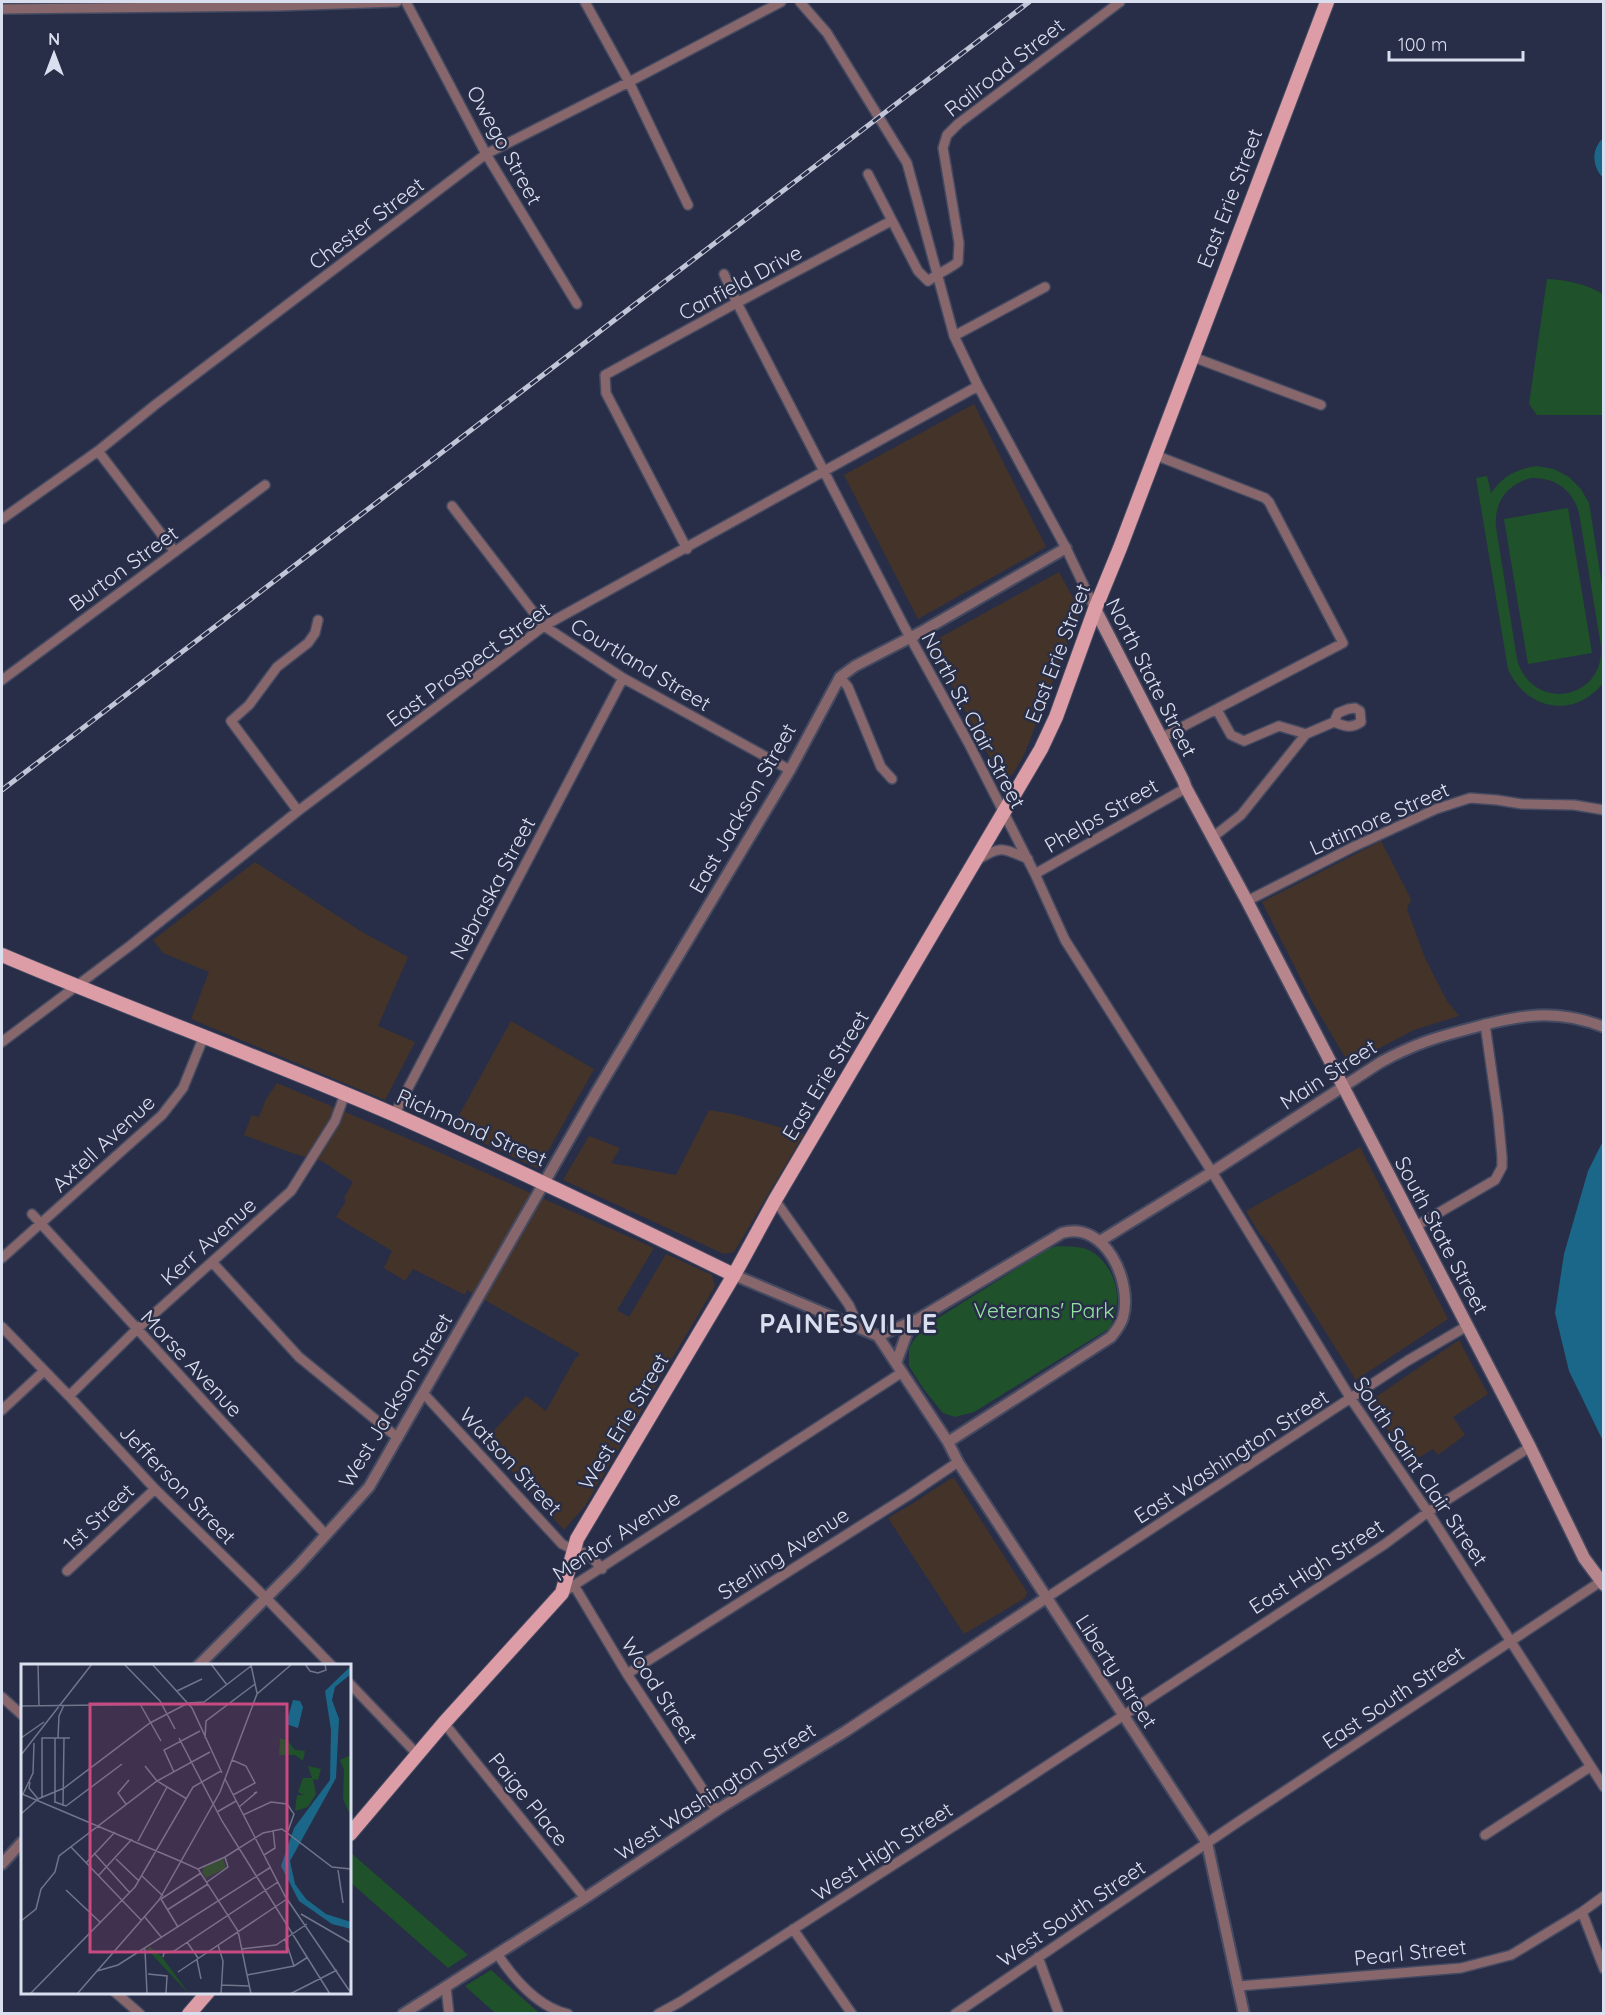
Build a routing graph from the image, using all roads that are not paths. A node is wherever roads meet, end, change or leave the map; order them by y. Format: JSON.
{"nodes":[{"id":1,"x":398,"y":2,"type":"edge"},
{"id":2,"x":406,"y":2,"type":"edge"},
{"id":3,"x":585,"y":2,"type":"edge"},
{"id":4,"x":781,"y":2,"type":"edge"},
{"id":5,"x":800,"y":2,"type":"edge"},
{"id":6,"x":1120,"y":2,"type":"edge"},
{"id":7,"x":1327,"y":2,"type":"edge"},
{"id":8,"x":2,"y":9,"type":"edge"},
{"id":9,"x":629,"y":82,"type":"junction"},
{"id":10,"x":486,"y":154,"type":"junction"},
{"id":11,"x":868,"y":174,"type":"dead end"},
{"id":12,"x":688,"y":205,"type":"dead end"},
{"id":13,"x":891,"y":221,"type":"junction"},
{"id":14,"x":938,"y":273,"type":"junction"},
{"id":15,"x":724,"y":274,"type":"dead end"},
{"id":16,"x":1045,"y":287,"type":"dead end"},
{"id":17,"x":737,"y":303,"type":"junction"},
{"id":18,"x":577,"y":304,"type":"dead end"},
{"id":19,"x":954,"y":336,"type":"junction"},
{"id":20,"x":1193,"y":357,"type":"junction"},
{"id":21,"x":978,"y":386,"type":"junction"},
{"id":22,"x":1321,"y":405,"type":"dead end"},
{"id":23,"x":98,"y":451,"type":"junction"},
{"id":24,"x":1155,"y":455,"type":"junction"},
{"id":25,"x":823,"y":471,"type":"junction"},
{"id":26,"x":265,"y":485,"type":"dead end"},
{"id":27,"x":452,"y":506,"type":"dead end"},
{"id":28,"x":2,"y":519,"type":"edge"},
{"id":29,"x":1066,"y":548,"type":"junction"},
{"id":30,"x":687,"y":549,"type":"junction"},
{"id":31,"x":175,"y":552,"type":"junction"},
{"id":32,"x":1095,"y":609,"type":"junction"},
{"id":33,"x":318,"y":620,"type":"dead end"},
{"id":34,"x":544,"y":627,"type":"junction"},
{"id":35,"x":910,"y":637,"type":"junction"},
{"id":36,"x":840,"y":677,"type":"junction"},
{"id":37,"x":623,"y":678,"type":"junction"},
{"id":38,"x":2,"y":680,"type":"edge"},
{"id":39,"x":1217,"y":710,"type":"junction"},
{"id":40,"x":1334,"y":722,"type":"dead end"},
{"id":41,"x":1306,"y":734,"type":"junction"},
{"id":42,"x":1161,"y":738,"type":"junction"},
{"id":43,"x":790,"y":770,"type":"junction"},
{"id":44,"x":892,"y":779,"type":"dead end"},
{"id":45,"x":1186,"y":788,"type":"junction"},
{"id":46,"x":1604,"y":810,"type":"edge"},
{"id":47,"x":298,"y":812,"type":"junction"},
{"id":48,"x":1004,"y":814,"type":"junction"},
{"id":49,"x":1213,"y":837,"type":"junction"},
{"id":50,"x":1028,"y":859,"type":"junction"},
{"id":51,"x":977,"y":860,"type":"junction"},
{"id":52,"x":1035,"y":874,"type":"junction"},
{"id":53,"x":1247,"y":901,"type":"junction"},
{"id":54,"x":2,"y":955,"type":"edge"},
{"id":55,"x":75,"y":986,"type":"junction"},
{"id":56,"x":1485,"y":1024,"type":"junction"},
{"id":57,"x":1604,"y":1027,"type":"edge"},
{"id":58,"x":204,"y":1036,"type":"junction"},
{"id":59,"x":2,"y":1042,"type":"edge"},
{"id":60,"x":1343,"y":1087,"type":"junction"},
{"id":61,"x":345,"y":1094,"type":"junction"},
{"id":62,"x":394,"y":1115,"type":"junction"},
{"id":63,"x":1212,"y":1172,"type":"junction"},
{"id":64,"x":545,"y":1184,"type":"junction"},
{"id":65,"x":775,"y":1200,"type":"junction"},
{"id":66,"x":32,"y":1214,"type":"dead end"},
{"id":67,"x":41,"y":1224,"type":"junction"},
{"id":68,"x":1416,"y":1226,"type":"junction"},
{"id":69,"x":1100,"y":1241,"type":"junction"},
{"id":70,"x":2,"y":1258,"type":"edge"},
{"id":71,"x":212,"y":1262,"type":"junction"},
{"id":72,"x":734,"y":1275,"type":"junction"},
{"id":73,"x":918,"y":1319,"type":"junction"},
{"id":74,"x":853,"y":1325,"type":"junction"},
{"id":75,"x":1467,"y":1326,"type":"junction"},
{"id":76,"x":2,"y":1327,"type":"edge"},
{"id":77,"x":136,"y":1330,"type":"junction"},
{"id":78,"x":878,"y":1336,"type":"junction"},
{"id":79,"x":899,"y":1368,"type":"junction"},
{"id":80,"x":44,"y":1371,"type":"junction"},
{"id":81,"x":424,"y":1394,"type":"junction"},
{"id":82,"x":69,"y":1396,"type":"junction"},
{"id":83,"x":1351,"y":1399,"type":"junction"},
{"id":84,"x":2,"y":1410,"type":"edge"},
{"id":85,"x":398,"y":1438,"type":"junction"},
{"id":86,"x":948,"y":1442,"type":"junction"},
{"id":87,"x":1530,"y":1447,"type":"junction"},
{"id":88,"x":958,"y":1462,"type":"junction"},
{"id":89,"x":154,"y":1489,"type":"junction"},
{"id":90,"x":1428,"y":1512,"type":"junction"},
{"id":91,"x":326,"y":1535,"type":"junction"},
{"id":92,"x":574,"y":1550,"type":"junction"},
{"id":93,"x":602,"y":1569,"type":"junction"},
{"id":94,"x":67,"y":1571,"type":"dead end"},
{"id":95,"x":1602,"y":1583,"type":"edge"},
{"id":96,"x":568,"y":1590,"type":"junction"},
{"id":97,"x":266,"y":1598,"type":"junction"},
{"id":98,"x":1046,"y":1598,"type":"junction"},
{"id":99,"x":1511,"y":1640,"type":"junction"},
{"id":100,"x":199,"y":1664,"type":"edge"},
{"id":101,"x":331,"y":1664,"type":"edge"},
{"id":102,"x":627,"y":1674,"type":"junction"},
{"id":103,"x":351,"y":1685,"type":"edge"},
{"id":104,"x":2,"y":1697,"type":"edge"},
{"id":105,"x":21,"y":1714,"type":"edge"},
{"id":106,"x":1123,"y":1715,"type":"junction"},
{"id":107,"x":444,"y":1723,"type":"junction"},
{"id":108,"x":418,"y":1755,"type":"junction"},
{"id":109,"x":1590,"y":1767,"type":"junction"},
{"id":110,"x":1604,"y":1787,"type":"edge"},
{"id":111,"x":717,"y":1811,"type":"junction"},
{"id":112,"x":351,"y":1833,"type":"edge"},
{"id":113,"x":1485,"y":1835,"type":"dead end"},
{"id":114,"x":21,"y":1843,"type":"edge"},
{"id":115,"x":1207,"y":1843,"type":"junction"},
{"id":116,"x":2,"y":1864,"type":"edge"},
{"id":117,"x":1604,"y":1896,"type":"edge"},
{"id":118,"x":585,"y":1898,"type":"junction"},
{"id":119,"x":1582,"y":1912,"type":"junction"},
{"id":120,"x":793,"y":1929,"type":"junction"},
{"id":121,"x":498,"y":1954,"type":"junction"},
{"id":122,"x":1038,"y":1957,"type":"junction"},
{"id":123,"x":1604,"y":1969,"type":"edge"},
{"id":124,"x":1239,"y":1986,"type":"junction"},
{"id":125,"x":447,"y":1987,"type":"junction"},
{"id":126,"x":117,"y":1994,"type":"edge"},
{"id":127,"x":206,"y":1994,"type":"edge"},
{"id":128,"x":140,"y":2013,"type":"edge"},
{"id":129,"x":189,"y":2013,"type":"edge"},
{"id":130,"x":403,"y":2013,"type":"edge"},
{"id":131,"x":449,"y":2013,"type":"edge"},
{"id":132,"x":568,"y":2013,"type":"edge"},
{"id":133,"x":658,"y":2013,"type":"edge"},
{"id":134,"x":852,"y":2013,"type":"edge"},
{"id":135,"x":956,"y":2013,"type":"edge"},
{"id":136,"x":1059,"y":2013,"type":"edge"},
{"id":137,"x":1244,"y":2013,"type":"edge"}],
"edges":[{"from":1,"to":8,"type":"street"},
{"from":2,"to":10,"type":"street","name":"Owego Street"},
{"from":3,"to":9,"type":"street"},
{"from":4,"to":9,"type":"street","name":"Chester Street"},
{"from":5,"to":14,"type":"street","name":"North State Street"},
{"from":6,"to":14,"type":"street","name":"Railroad Street"},
{"from":7,"to":20,"type":"main road","name":"East Erie Street"},
{"from":9,"to":10,"type":"street","name":"Chester Street"},
{"from":9,"to":12,"type":"street"},
{"from":10,"to":18,"type":"street","name":"Owego Street"},
{"from":10,"to":23,"type":"street","name":"Chester Street"},
{"from":11,"to":13,"type":"street"},
{"from":13,"to":14,"type":"street"},
{"from":13,"to":17,"type":"street","name":"Canfield Drive"},
{"from":14,"to":19,"type":"street","name":"North State Street"},
{"from":15,"to":17,"type":"street","name":"North St. Clair Street"},
{"from":16,"to":19,"type":"street"},
{"from":17,"to":25,"type":"street","name":"North St. Clair Street"},
{"from":17,"to":30,"type":"street","name":"Canfield Drive"},
{"from":19,"to":21,"type":"street","name":"North State Street"},
{"from":20,"to":22,"type":"street"},
{"from":20,"to":24,"type":"main road","name":"East Erie Street"},
{"from":21,"to":25,"type":"street","name":"East Prospect Street"},
{"from":21,"to":29,"type":"street","name":"North State Street"},
{"from":23,"to":28,"type":"street","name":"Chester Street"},
{"from":23,"to":31,"type":"street"},
{"from":24,"to":32,"type":"main road","name":"East Erie Street"},
{"from":24,"to":39,"type":"street"},
{"from":25,"to":30,"type":"street","name":"East Prospect Street"},
{"from":25,"to":35,"type":"street","name":"North St. Clair Street"},
{"from":26,"to":31,"type":"street","name":"Burton Street"},
{"from":27,"to":34,"type":"street","name":"Courtland Street"},
{"from":29,"to":32,"type":"street","name":"North State Street"},
{"from":29,"to":35,"type":"street","name":"East Jackson Street"},
{"from":30,"to":34,"type":"street","name":"East Prospect Street"},
{"from":31,"to":38,"type":"street","name":"Burton Street"},
{"from":32,"to":42,"type":"main road","name":"North State Street"},
{"from":32,"to":48,"type":"main road","name":"East Erie Street"},
{"from":33,"to":47,"type":"street"},
{"from":34,"to":37,"type":"street","name":"Courtland Street"},
{"from":34,"to":47,"type":"street","name":"East Prospect Street"},
{"from":35,"to":36,"type":"street","name":"East Jackson Street"},
{"from":35,"to":48,"type":"street","name":"North St. Clair Street"},
{"from":36,"to":43,"type":"street","name":"East Jackson Street"},
{"from":36,"to":44,"type":"street"},
{"from":37,"to":43,"type":"street","name":"Courtland Street"},
{"from":37,"to":62,"type":"street","name":"Nebraska Street"},
{"from":39,"to":41,"type":"street"},
{"from":39,"to":42,"type":"street"},
{"from":40,"to":41,"type":"street"},
{"from":41,"to":49,"type":"street"},
{"from":42,"to":45,"type":"main road","name":"North State Street"},
{"from":43,"to":64,"type":"street","name":"East Jackson Street"},
{"from":45,"to":49,"type":"main road","name":"North State Street"},
{"from":45,"to":52,"type":"street","name":"Phelps Street"},
{"from":46,"to":53,"type":"street","name":"Latimore Street"},
{"from":47,"to":55,"type":"street","name":"East Prospect Street"},
{"from":48,"to":50,"type":"street","name":"North St. Clair Street"},
{"from":48,"to":51,"type":"main road","name":"East Erie Street"},
{"from":49,"to":53,"type":"main road","name":"North State Street"},
{"from":50,"to":51,"type":"street"},
{"from":50,"to":52,"type":"street","name":"North St. Clair Street"},
{"from":51,"to":65,"type":"main road","name":"East Erie Street"},
{"from":52,"to":63,"type":"street","name":"North St. Clair Street"},
{"from":53,"to":60,"type":"main road","name":"South State Street"},
{"from":54,"to":55,"type":"main road","name":"Richmond Street"},
{"from":55,"to":58,"type":"main road","name":"Richmond Street"},
{"from":55,"to":59,"type":"street","name":"East Prospect Street"},
{"from":56,"to":57,"type":"street","name":"Main Street"},
{"from":56,"to":60,"type":"street","name":"Main Street"},
{"from":56,"to":68,"type":"street"},
{"from":58,"to":61,"type":"main road","name":"Richmond Street"},
{"from":58,"to":67,"type":"street","name":"Axtell Avenue"},
{"from":60,"to":63,"type":"street","name":"Main Street"},
{"from":60,"to":68,"type":"main road","name":"South State Street"},
{"from":61,"to":62,"type":"main road","name":"Richmond Street"},
{"from":61,"to":71,"type":"street","name":"Kerr Avenue"},
{"from":62,"to":64,"type":"main road","name":"Richmond Street"},
{"from":63,"to":69,"type":"street","name":"Main Street"},
{"from":63,"to":83,"type":"street","name":"South Saint Clair Street"},
{"from":64,"to":72,"type":"main road","name":"Richmond Street"},
{"from":64,"to":81,"type":"street","name":"West Jackson Street"},
{"from":65,"to":72,"type":"main road","name":"East Erie Street"},
{"from":65,"to":74,"type":"street"},
{"from":66,"to":67,"type":"street","name":"Morse Avenue"},
{"from":67,"to":70,"type":"street","name":"Axtell Avenue"},
{"from":67,"to":77,"type":"street","name":"Morse Avenue"},
{"from":68,"to":75,"type":"main road","name":"South State Street"},
{"from":69,"to":73,"type":"street"},
{"from":69,"to":86,"type":"street"},
{"from":71,"to":77,"type":"street","name":"Kerr Avenue"},
{"from":71,"to":85,"type":"street"},
{"from":72,"to":74,"type":"street","name":"Richmond Street"},
{"from":72,"to":92,"type":"main road","name":"West Erie Street"},
{"from":73,"to":78,"type":"street"},
{"from":73,"to":79,"type":"street"},
{"from":74,"to":78,"type":"street","name":"Richmond Street"},
{"from":75,"to":83,"type":"street","name":"East Washington Street"},
{"from":75,"to":87,"type":"main road","name":"South State Street"},
{"from":76,"to":80,"type":"street","name":"Jefferson Street"},
{"from":77,"to":82,"type":"street","name":"Kerr Avenue"},
{"from":77,"to":91,"type":"street","name":"Morse Avenue"},
{"from":78,"to":79,"type":"street"},
{"from":79,"to":86,"type":"street","name":"Liberty Street"},
{"from":79,"to":93,"type":"street","name":"Mentor Avenue"},
{"from":80,"to":82,"type":"street","name":"Jefferson Street"},
{"from":80,"to":84,"type":"street"},
{"from":81,"to":85,"type":"street","name":"West Jackson Street"},
{"from":81,"to":92,"type":"street","name":"Watson Street"},
{"from":82,"to":89,"type":"street","name":"Jefferson Street"},
{"from":83,"to":90,"type":"street","name":"South Saint Clair Street"},
{"from":83,"to":98,"type":"street","name":"East Washington Street"},
{"from":85,"to":91,"type":"street","name":"West Jackson Street"},
{"from":86,"to":88,"type":"street","name":"Liberty Street"},
{"from":87,"to":90,"type":"street","name":"East High Street"},
{"from":87,"to":95,"type":"main road","name":"South State Street"},
{"from":88,"to":98,"type":"street","name":"Liberty Street"},
{"from":88,"to":102,"type":"street","name":"Sterling Avenue"},
{"from":89,"to":94,"type":"street","name":"1st Street"},
{"from":89,"to":97,"type":"street","name":"Jefferson Street"},
{"from":90,"to":99,"type":"street","name":"South Saint Clair Street"},
{"from":90,"to":106,"type":"street","name":"East High Street"},
{"from":91,"to":97,"type":"street","name":"West Jackson Street"},
{"from":92,"to":93,"type":"street","name":"Watson Street"},
{"from":92,"to":96,"type":"main road","name":"West Erie Street"},
{"from":93,"to":96,"type":"street","name":"Mentor Avenue"},
{"from":95,"to":99,"type":"street","name":"East South Street"},
{"from":96,"to":102,"type":"street","name":"Wood Street"},
{"from":96,"to":107,"type":"main road","name":"Mentor Avenue"},
{"from":97,"to":100,"type":"street","name":"West Jackson Street"},
{"from":97,"to":101,"type":"street","name":"Jefferson Street"},
{"from":98,"to":106,"type":"street","name":"Liberty Street"},
{"from":98,"to":111,"type":"street","name":"West Washington Street"},
{"from":99,"to":109,"type":"street","name":"South Saint Clair Street"},
{"from":99,"to":115,"type":"street","name":"East South Street"},
{"from":102,"to":111,"type":"street","name":"Wood Street"},
{"from":103,"to":108,"type":"street"},
{"from":104,"to":105,"type":"street"},
{"from":106,"to":115,"type":"street","name":"Liberty Street"},
{"from":106,"to":120,"type":"street","name":"West High Street"},
{"from":107,"to":108,"type":"main road","name":"Mentor Avenue"},
{"from":107,"to":118,"type":"street","name":"Paige Place"},
{"from":108,"to":112,"type":"main road","name":"Mentor Avenue"},
{"from":109,"to":110,"type":"street","name":"South Saint Clair Street"},
{"from":109,"to":113,"type":"street"},
{"from":111,"to":118,"type":"street","name":"West Washington Street"},
{"from":114,"to":116,"type":"street"},
{"from":115,"to":122,"type":"street","name":"West South Street"},
{"from":115,"to":124,"type":"street","name":"Liberty Street"},
{"from":117,"to":119,"type":"street","name":"Pearl Street"},
{"from":118,"to":121,"type":"street","name":"West Washington Street"},
{"from":119,"to":123,"type":"street"},
{"from":119,"to":124,"type":"street","name":"Pearl Street"},
{"from":120,"to":133,"type":"street","name":"West High Street"},
{"from":120,"to":134,"type":"street"},
{"from":121,"to":125,"type":"street","name":"West Washington Street"},
{"from":121,"to":132,"type":"street"},
{"from":122,"to":135,"type":"street","name":"West South Street"},
{"from":122,"to":136,"type":"street"},
{"from":124,"to":137,"type":"street","name":"Liberty Street"},
{"from":125,"to":130,"type":"street","name":"West Washington Street"},
{"from":125,"to":131,"type":"street"},
{"from":126,"to":128,"type":"street"},
{"from":127,"to":129,"type":"main road"}]}
